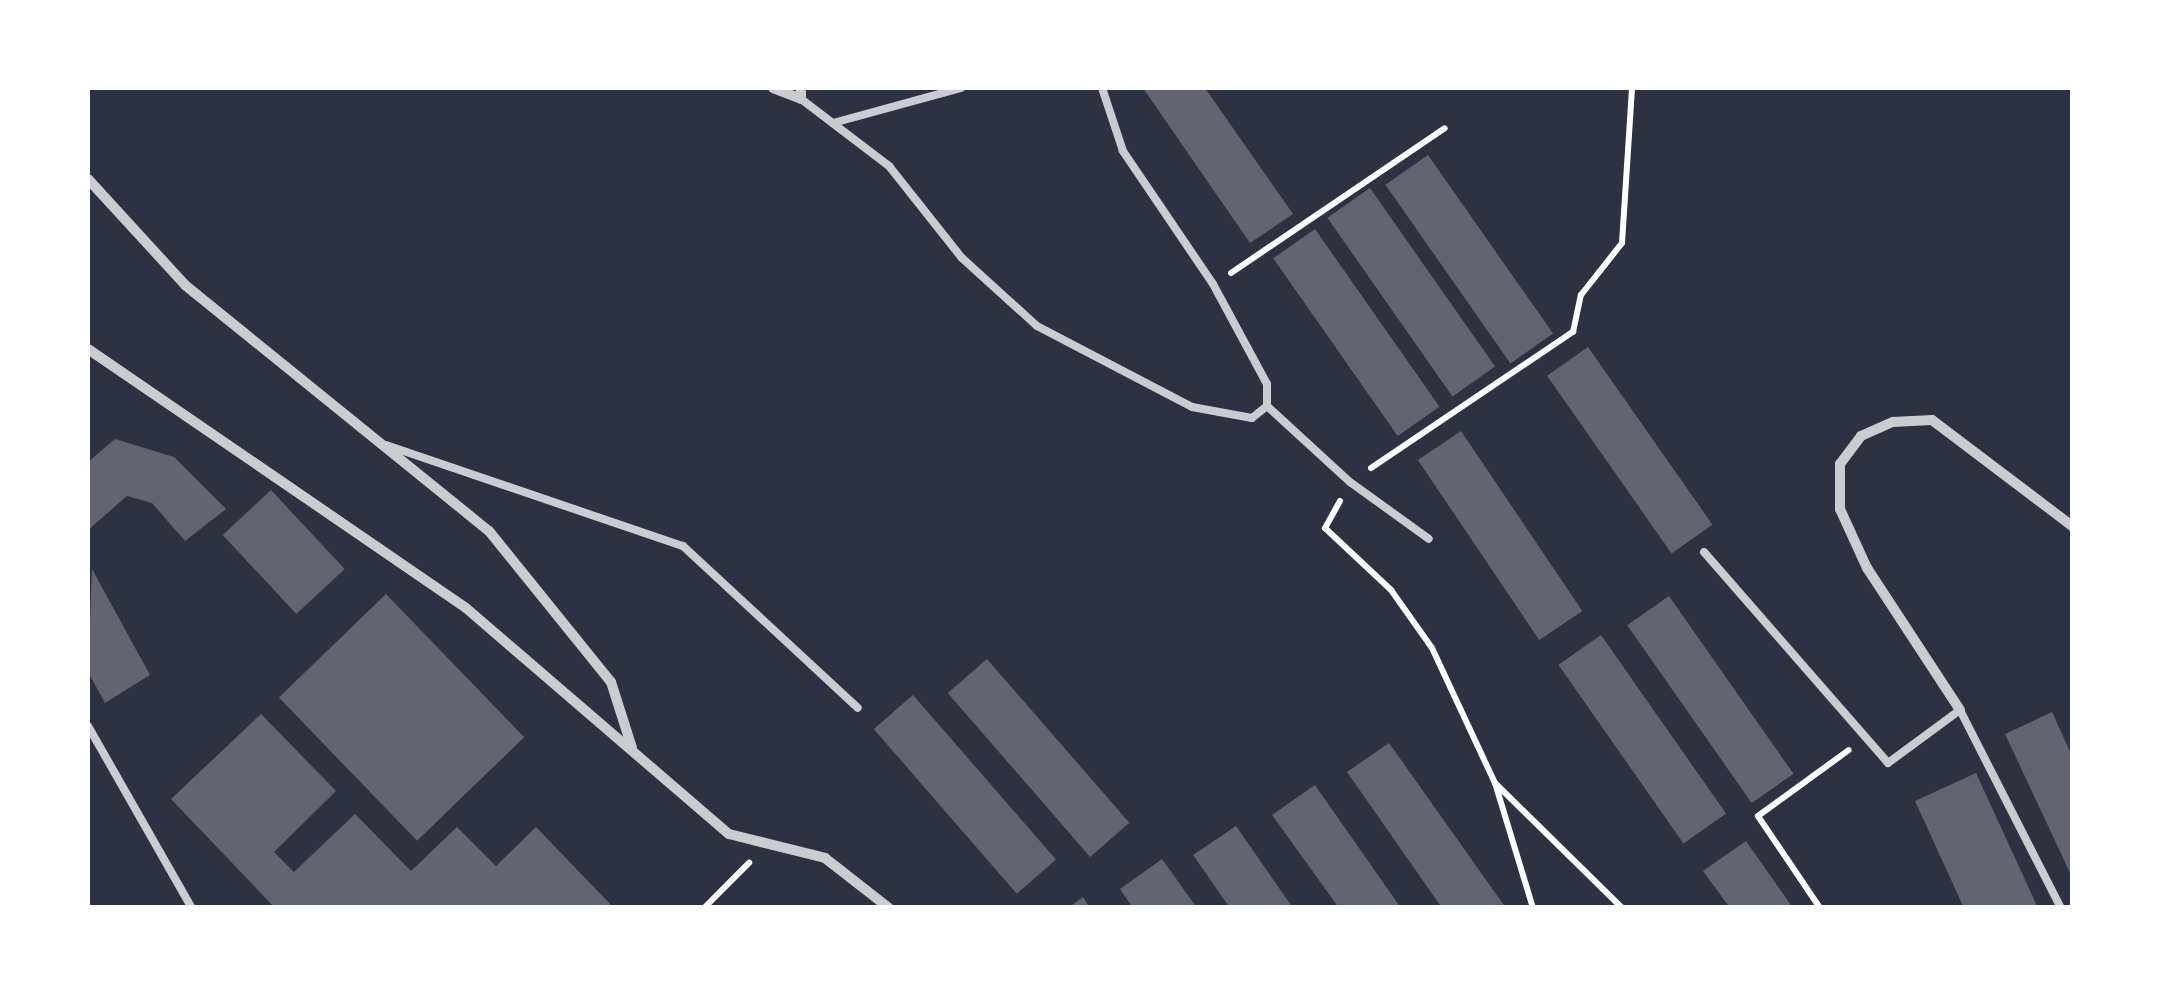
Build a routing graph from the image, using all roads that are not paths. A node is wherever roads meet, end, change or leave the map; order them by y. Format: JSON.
{"nodes":[{"id":1,"x":773,"y":88,"type":"edge"},
{"id":2,"x":961,"y":88,"type":"edge"},
{"id":3,"x":1102,"y":88,"type":"edge"},
{"id":4,"x":801,"y":93,"type":"edge"},
{"id":5,"x":833,"y":123,"type":"junction"},
{"id":6,"x":88,"y":179,"type":"edge"},
{"id":7,"x":88,"y":349,"type":"edge"},
{"id":8,"x":1267,"y":406,"type":"junction"},
{"id":9,"x":382,"y":443,"type":"junction"},
{"id":10,"x":2072,"y":526,"type":"edge"},
{"id":11,"x":1429,"y":540,"type":"dead end"},
{"id":12,"x":1704,"y":552,"type":"dead end"},
{"id":13,"x":858,"y":708,"type":"dead end"},
{"id":14,"x":1960,"y":710,"type":"junction"},
{"id":15,"x":88,"y":726,"type":"edge"},
{"id":16,"x":633,"y":751,"type":"junction"},
{"id":17,"x":192,"y":908,"type":"edge"},
{"id":18,"x":889,"y":908,"type":"edge"},
{"id":19,"x":2061,"y":908,"type":"edge"}],
"edges":[{"from":1,"to":4,"type":"street"},
{"from":2,"to":5,"type":"lane"},
{"from":3,"to":8,"type":"lane"},
{"from":4,"to":5,"type":"lane"},
{"from":5,"to":8,"type":"lane"},
{"from":6,"to":9,"type":"street"},
{"from":7,"to":16,"type":"street"},
{"from":8,"to":11,"type":"lane"},
{"from":9,"to":13,"type":"lane"},
{"from":9,"to":16,"type":"street"},
{"from":10,"to":14,"type":"street"},
{"from":12,"to":14,"type":"lane"},
{"from":14,"to":19,"type":"lane"},
{"from":15,"to":17,"type":"lane"},
{"from":16,"to":18,"type":"street"}]}
